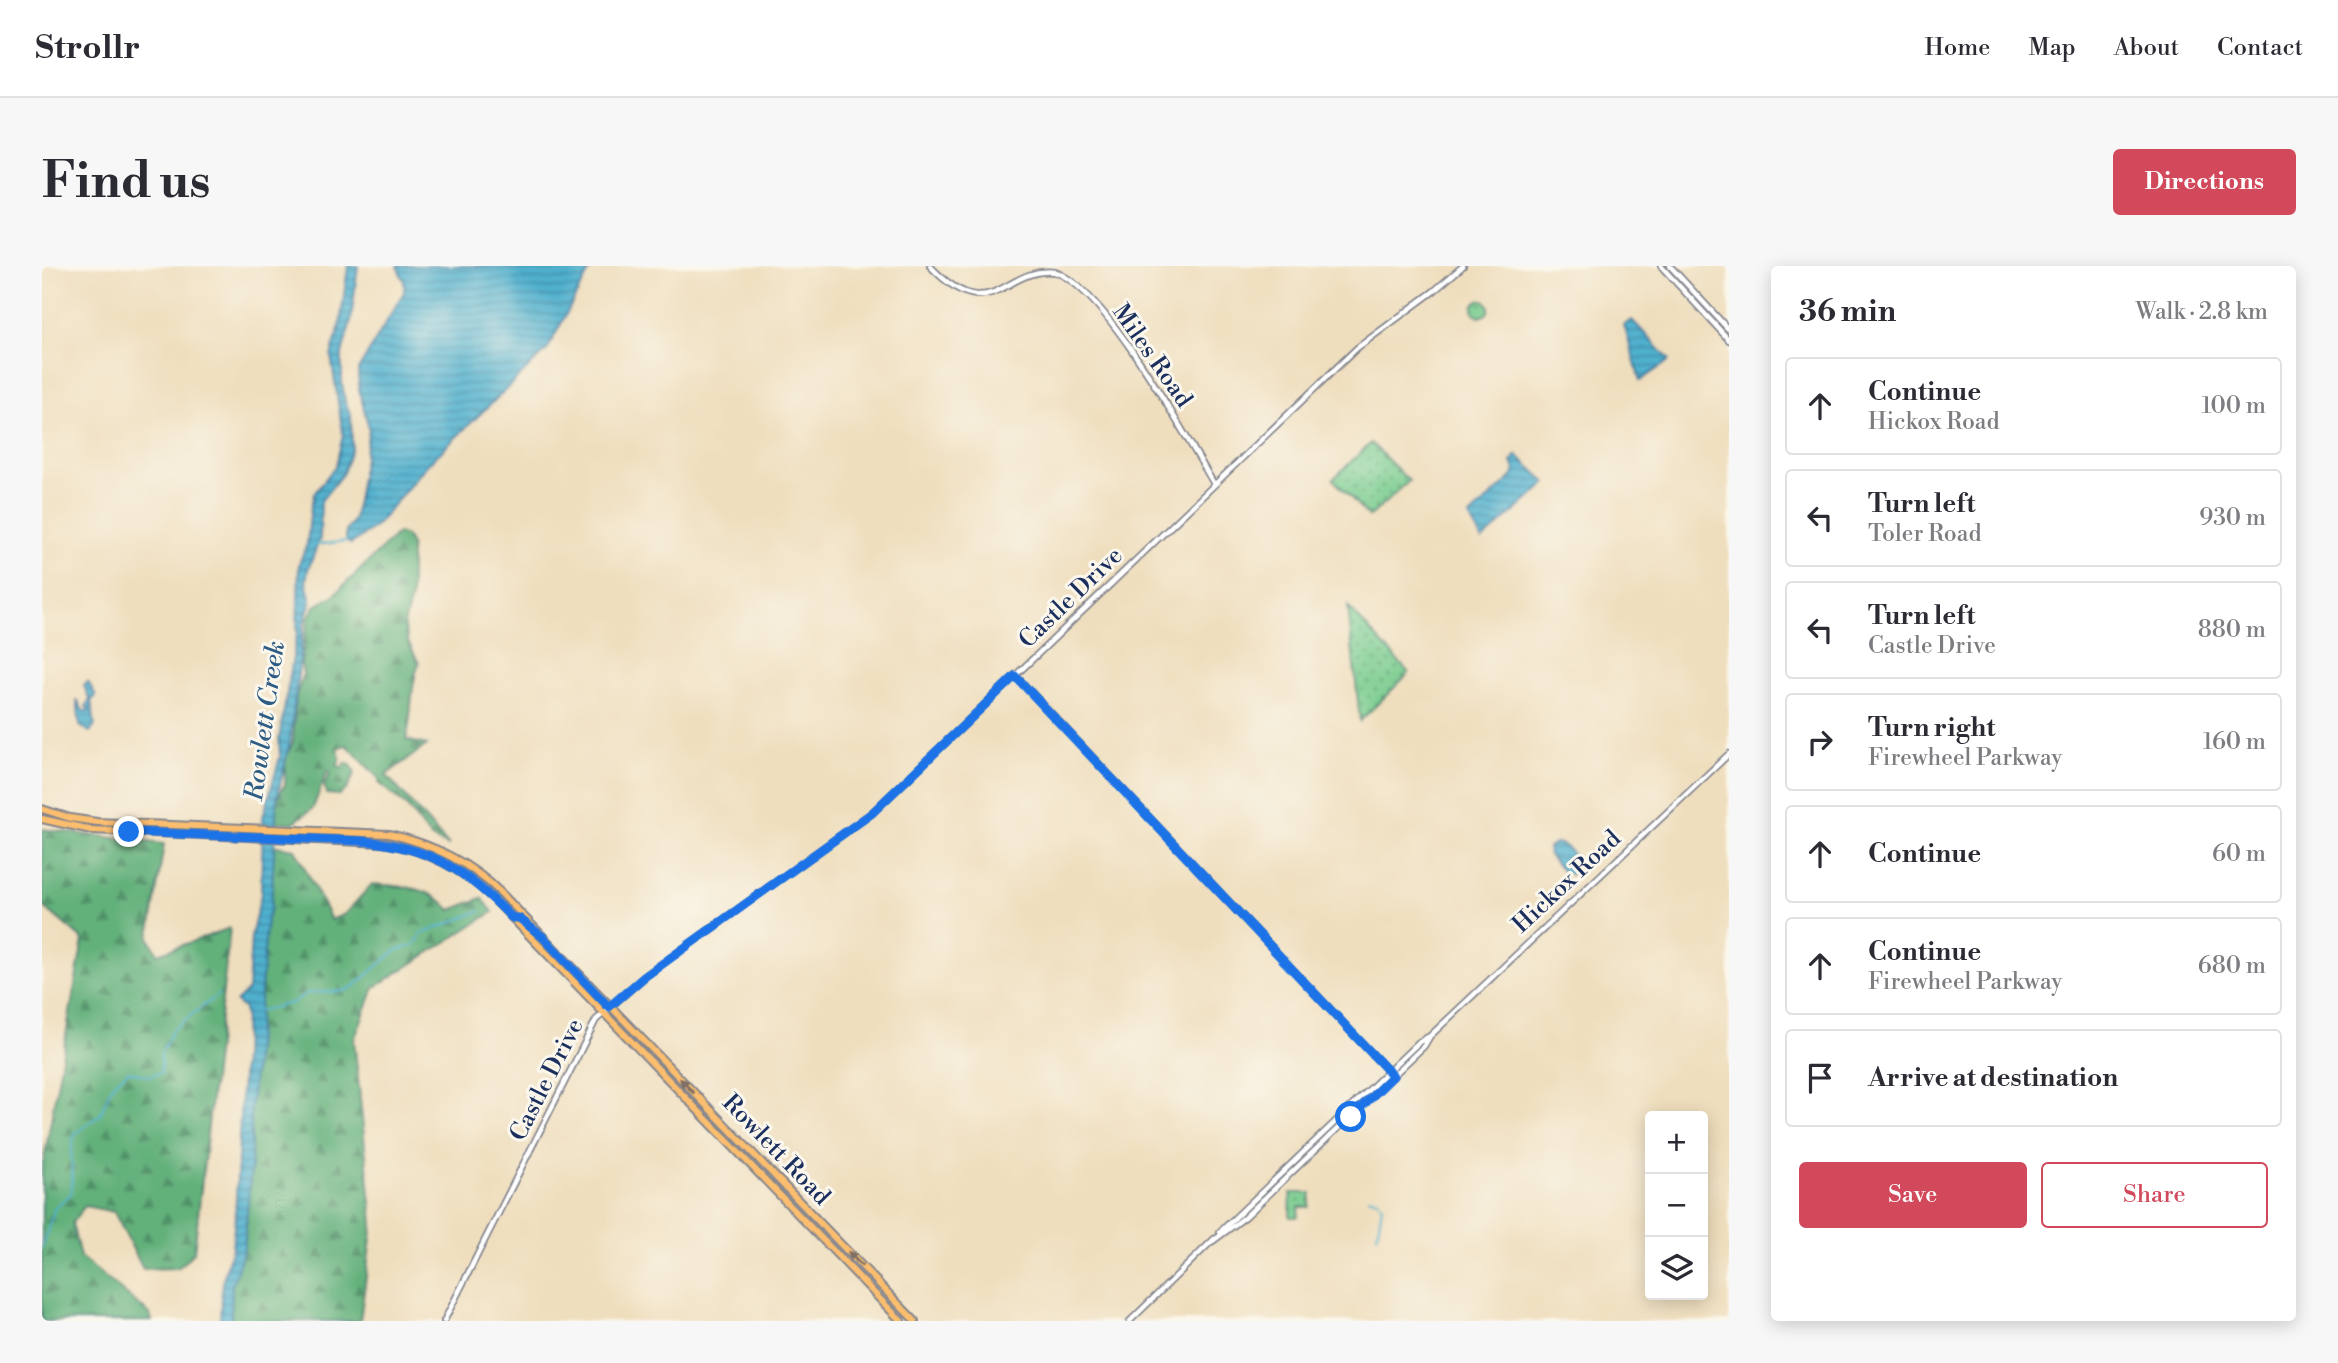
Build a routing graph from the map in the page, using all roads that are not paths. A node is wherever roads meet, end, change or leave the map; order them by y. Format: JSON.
{"nodes":[{"id":1,"x":930,"y":266,"type":"edge"},
{"id":2,"x":1463,"y":266,"type":"edge"},
{"id":3,"x":1661,"y":266,"type":"edge"},
{"id":4,"x":1670,"y":266,"type":"edge"},
{"id":5,"x":1729,"y":330,"type":"edge"},
{"id":6,"x":1729,"y":340,"type":"edge"},
{"id":7,"x":1214,"y":484,"type":"junction"},
{"id":8,"x":1015,"y":676,"type":"junction"},
{"id":9,"x":1729,"y":754,"type":"edge"},
{"id":10,"x":42,"y":809,"type":"edge"},
{"id":11,"x":42,"y":818,"type":"edge"},
{"id":12,"x":75,"y":823,"type":"junction"},
{"id":13,"x":512,"y":918,"type":"junction"},
{"id":14,"x":543,"y":937,"type":"junction"},
{"id":15,"x":607,"y":1009,"type":"junction"},
{"id":16,"x":1430,"y":1036,"type":"junction"},
{"id":17,"x":1388,"y":1071,"type":"junction"},
{"id":18,"x":1393,"y":1076,"type":"junction"},
{"id":19,"x":707,"y":1107,"type":"junction"},
{"id":20,"x":700,"y":1114,"type":"junction"},
{"id":21,"x":1315,"y":1141,"type":"junction"},
{"id":22,"x":1320,"y":1146,"type":"junction"},
{"id":23,"x":1308,"y":1148,"type":"junction"},
{"id":24,"x":1282,"y":1182,"type":"junction"},
{"id":25,"x":1213,"y":1241,"type":"junction"},
{"id":26,"x":444,"y":1321,"type":"edge"},
{"id":27,"x":901,"y":1321,"type":"edge"},
{"id":28,"x":915,"y":1321,"type":"edge"},
{"id":29,"x":1130,"y":1321,"type":"edge"}],
"edges":[{"from":1,"to":7,"type":"street","name":"Miles Road"},
{"from":2,"to":7,"type":"street","name":"Castle Drive"},
{"from":3,"to":6,"type":"street"},
{"from":4,"to":5,"type":"street"},
{"from":7,"to":8,"type":"street","name":"Castle Drive"},
{"from":8,"to":15,"type":"street","name":"Castle Drive"},
{"from":8,"to":17,"type":"street"},
{"from":9,"to":16,"type":"street","name":"Hickox Road"},
{"from":10,"to":12,"type":"main road"},
{"from":11,"to":12,"type":"main road"},
{"from":12,"to":13,"type":"main road"},
{"from":12,"to":14,"type":"main road"},
{"from":13,"to":14,"type":"main road"},
{"from":13,"to":15,"type":"main road"},
{"from":14,"to":15,"type":"main road"},
{"from":19,"to":15,"type":"main road","name":"Rowlett Road","one_way":true},
{"from":15,"to":20,"type":"main road","name":"Rowlett Road"},
{"from":15,"to":26,"type":"street","name":"Castle Drive"},
{"from":16,"to":17,"type":"street","name":"Hickox Road"},
{"from":16,"to":18,"type":"street","name":"Hickox Road"},
{"from":17,"to":18,"type":"street"},
{"from":17,"to":21,"type":"street","name":"Hickox Road"},
{"from":18,"to":22,"type":"street","name":"Hickox Road"},
{"from":19,"to":20,"type":"main road"},
{"from":28,"to":19,"type":"main road","name":"Rowlett Road","one_way":true},
{"from":20,"to":27,"type":"main road","name":"Rowlett Road"},
{"from":21,"to":22,"type":"street"},
{"from":21,"to":23,"type":"street","name":"Hickox Road"},
{"from":22,"to":24,"type":"street","name":"Hickox Road"},
{"from":23,"to":24,"type":"street"},
{"from":23,"to":25,"type":"street","name":"Hickox Road"},
{"from":24,"to":25,"type":"street","name":"Hickox Road"},
{"from":25,"to":29,"type":"street","name":"Hickox Road"}]}
